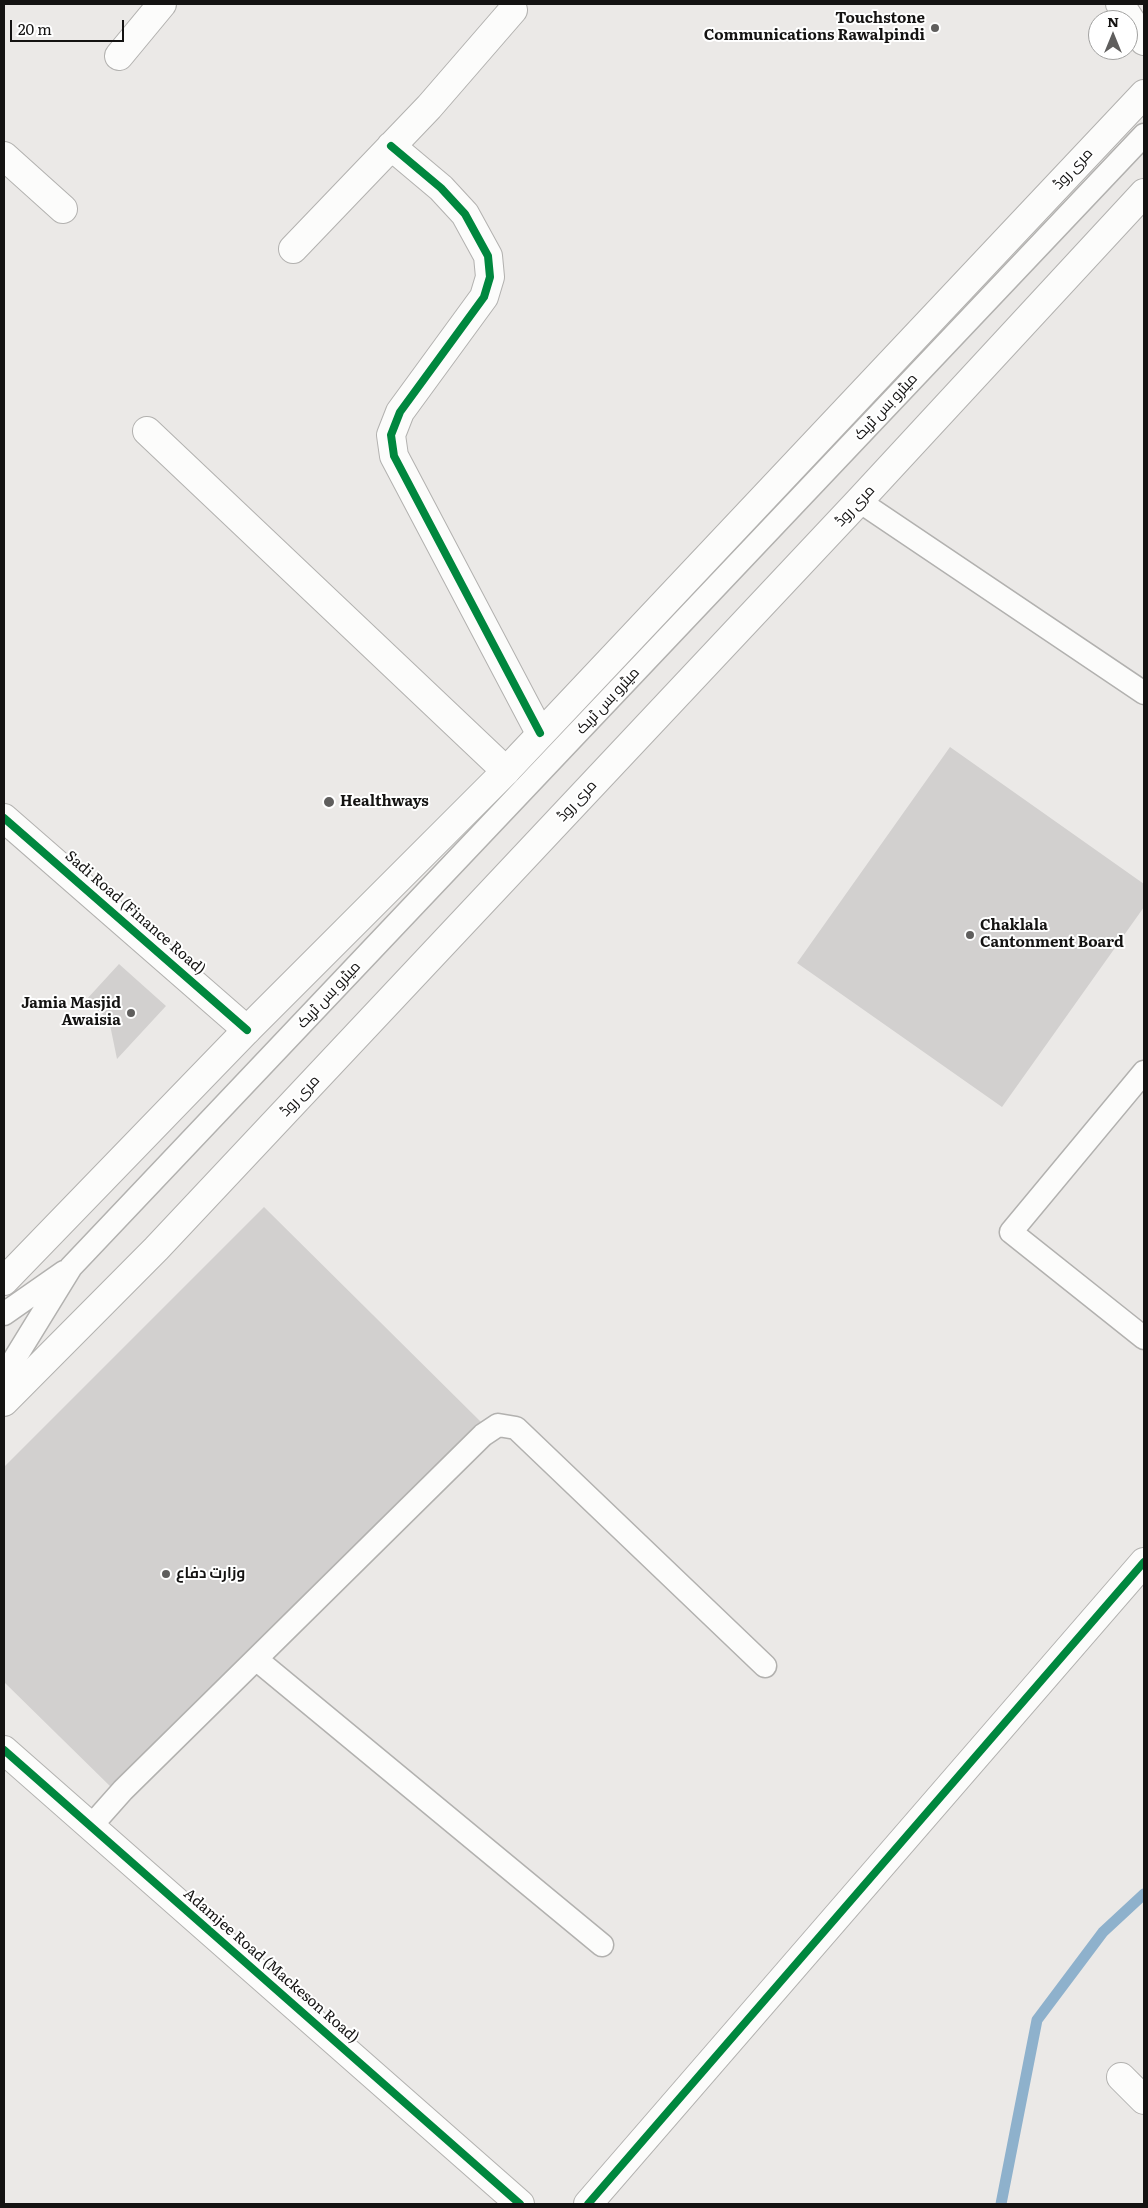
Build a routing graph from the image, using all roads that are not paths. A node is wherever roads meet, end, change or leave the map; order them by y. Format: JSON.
{"nodes":[{"id":1,"x":162,"y":4,"type":"edge"},
{"id":2,"x":1120,"y":4,"type":"edge"},
{"id":3,"x":513,"y":10,"type":"dead end"},
{"id":4,"x":1144,"y":41,"type":"edge"},
{"id":5,"x":118,"y":56,"type":"dead end"},
{"id":6,"x":1144,"y":94,"type":"edge"},
{"id":7,"x":1144,"y":135,"type":"edge"},
{"id":8,"x":391,"y":146,"type":"junction"},
{"id":9,"x":4,"y":156,"type":"edge"},
{"id":10,"x":1144,"y":193,"type":"edge"},
{"id":11,"x":63,"y":209,"type":"dead end"},
{"id":12,"x":293,"y":249,"type":"dead end"},
{"id":13,"x":147,"y":431,"type":"dead end"},
{"id":14,"x":859,"y":501,"type":"junction"},
{"id":15,"x":1144,"y":693,"type":"edge"},
{"id":16,"x":540,"y":732,"type":"junction"},
{"id":17,"x":506,"y":770,"type":"junction"},
{"id":18,"x":4,"y":818,"type":"edge"},
{"id":19,"x":247,"y":1030,"type":"junction"},
{"id":20,"x":1144,"y":1072,"type":"edge"},
{"id":21,"x":71,"y":1267,"type":"junction"},
{"id":22,"x":4,"y":1281,"type":"edge"},
{"id":23,"x":4,"y":1314,"type":"edge"},
{"id":24,"x":1144,"y":1338,"type":"edge"},
{"id":25,"x":4,"y":1376,"type":"edge"},
{"id":26,"x":4,"y":1402,"type":"edge"},
{"id":27,"x":1144,"y":1562,"type":"edge"},
{"id":28,"x":256,"y":1659,"type":"junction"},
{"id":29,"x":765,"y":1666,"type":"dead end"},
{"id":30,"x":4,"y":1750,"type":"edge"},
{"id":31,"x":91,"y":1826,"type":"junction"},
{"id":32,"x":602,"y":1945,"type":"dead end"},
{"id":33,"x":1121,"y":2077,"type":"dead end"},
{"id":34,"x":1144,"y":2100,"type":"edge"},
{"id":35,"x":520,"y":2204,"type":"edge"},
{"id":36,"x":588,"y":2204,"type":"edge"}],
"edges":[{"from":1,"to":5,"type":"street"},
{"from":2,"to":4,"type":"street"},
{"from":3,"to":8,"type":"street"},
{"from":6,"to":16,"type":"street","name":"مری روڈ"},
{"from":7,"to":21,"type":"lane","name":"میٹرو بس ٹریک"},
{"from":8,"to":12,"type":"street"},
{"from":8,"to":16,"type":"street"},
{"from":9,"to":11,"type":"street"},
{"from":10,"to":14,"type":"street","name":"مری روڈ"},
{"from":13,"to":17,"type":"street"},
{"from":14,"to":15,"type":"lane"},
{"from":14,"to":26,"type":"street","name":"مری روڈ"},
{"from":16,"to":17,"type":"street","name":"مری روڈ"},
{"from":17,"to":19,"type":"street","name":"مری روڈ"},
{"from":18,"to":19,"type":"street","name":"Sadi Road (Finance Road)"},
{"from":19,"to":22,"type":"street","name":"مری روڈ"},
{"from":20,"to":24,"type":"lane"},
{"from":21,"to":23,"type":"lane","name":"میٹرو بس ٹریک"},
{"from":21,"to":25,"type":"lane","name":"میٹرو بس ٹریک"},
{"from":27,"to":36,"type":"street"},
{"from":28,"to":29,"type":"lane"},
{"from":28,"to":31,"type":"lane"},
{"from":28,"to":32,"type":"lane"},
{"from":30,"to":31,"type":"street","name":"Adamjee Road (Mackeson Road)"},
{"from":31,"to":35,"type":"street","name":"Adamjee Road (Mackeson Road)"},
{"from":33,"to":34,"type":"street"}]}
